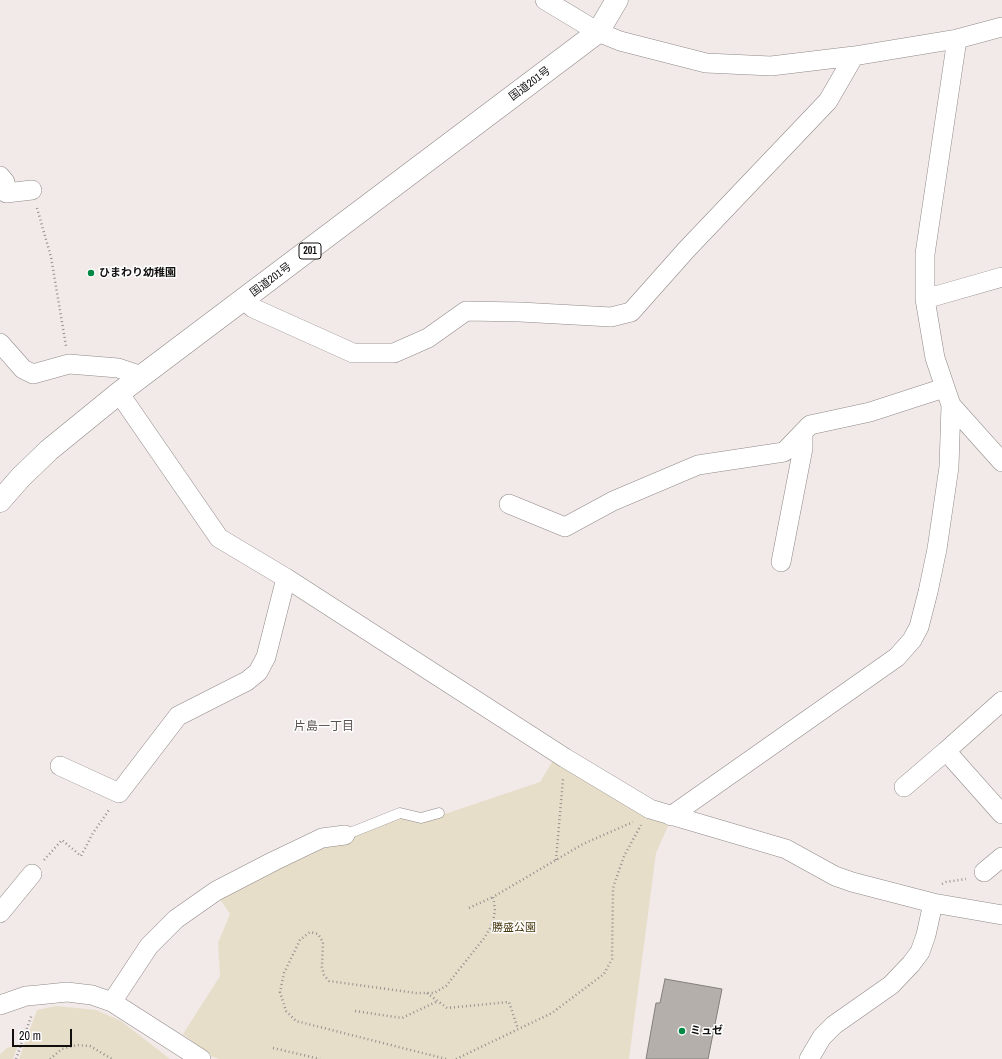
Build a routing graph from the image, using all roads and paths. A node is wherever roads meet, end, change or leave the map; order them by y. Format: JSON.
{"nodes":[{"id":1,"x":545,"y":0,"type":"edge"},
{"id":2,"x":617,"y":0,"type":"edge"},
{"id":3,"x":1002,"y":27,"type":"edge"},
{"id":4,"x":598,"y":32,"type":"junction"},
{"id":5,"x":957,"y":39,"type":"junction"},
{"id":6,"x":854,"y":56,"type":"junction"},
{"id":7,"x":0,"y":176,"type":"edge"},
{"id":8,"x":32,"y":190,"type":"joint"},
{"id":9,"x":1002,"y":277,"type":"edge"},
{"id":10,"x":925,"y":298,"type":"junction"},
{"id":11,"x":244,"y":300,"type":"junction"},
{"id":12,"x":0,"y":343,"type":"edge"},
{"id":13,"x":69,"y":364,"type":"junction"},
{"id":14,"x":142,"y":376,"type":"junction"},
{"id":15,"x":119,"y":393,"type":"junction"},
{"id":16,"x":947,"y":396,"type":"junction"},
{"id":17,"x":803,"y":433,"type":"junction"},
{"id":18,"x":1002,"y":462,"type":"edge"},
{"id":19,"x":0,"y":501,"type":"edge"},
{"id":20,"x":509,"y":504,"type":"dead end"},
{"id":21,"x":781,"y":562,"type":"dead end"},
{"id":22,"x":286,"y":578,"type":"junction"},
{"id":23,"x":1002,"y":701,"type":"edge"},
{"id":24,"x":946,"y":751,"type":"junction"},
{"id":25,"x":565,"y":758,"type":"junction"},
{"id":26,"x":60,"y":766,"type":"dead end"},
{"id":27,"x":904,"y":787,"type":"dead end"},
{"id":28,"x":119,"y":793,"type":"junction"},
{"id":29,"x":648,"y":813,"type":"junction"},
{"id":30,"x":439,"y":814,"type":"dead end"},
{"id":31,"x":1002,"y":814,"type":"edge"},
{"id":32,"x":671,"y":816,"type":"junction"},
{"id":33,"x":345,"y":835,"type":"joint"},
{"id":34,"x":1002,"y":856,"type":"edge"},
{"id":35,"x":556,"y":860,"type":"junction"},
{"id":36,"x":984,"y":872,"type":"dead end"},
{"id":37,"x":32,"y":874,"type":"joint"},
{"id":38,"x":493,"y":897,"type":"junction"},
{"id":39,"x":932,"y":902,"type":"junction"},
{"id":40,"x":469,"y":908,"type":"dead end"},
{"id":41,"x":0,"y":913,"type":"edge"},
{"id":42,"x":1002,"y":915,"type":"edge"},
{"id":43,"x":427,"y":993,"type":"junction"},
{"id":44,"x":38,"y":995,"type":"junction"},
{"id":45,"x":438,"y":1001,"type":"junction"},
{"id":46,"x":112,"y":1002,"type":"junction"},
{"id":47,"x":0,"y":1005,"type":"edge"},
{"id":48,"x":355,"y":1011,"type":"dead end"},
{"id":49,"x":518,"y":1029,"type":"junction"},
{"id":50,"x":273,"y":1048,"type":"dead end"},
{"id":51,"x":16,"y":1059,"type":"edge"},
{"id":52,"x":50,"y":1059,"type":"edge"},
{"id":53,"x":112,"y":1059,"type":"edge"},
{"id":54,"x":201,"y":1059,"type":"edge"},
{"id":55,"x":320,"y":1059,"type":"edge"},
{"id":56,"x":446,"y":1059,"type":"edge"},
{"id":57,"x":456,"y":1059,"type":"edge"},
{"id":58,"x":809,"y":1059,"type":"edge"}],
"edges":[{"from":1,"to":4,"type":"street"},
{"from":2,"to":4,"type":"highway","name":"国道201号","number":"201"},
{"from":3,"to":5,"type":"street"},
{"from":4,"to":6,"type":"street"},
{"from":4,"to":11,"type":"highway","name":"国道201号","number":"201"},
{"from":5,"to":6,"type":"street"},
{"from":5,"to":10,"type":"street"},
{"from":6,"to":11,"type":"street"},
{"from":7,"to":8,"type":"street"},
{"from":8,"to":13,"type":"path"},
{"from":9,"to":10,"type":"street"},
{"from":10,"to":16,"type":"street"},
{"from":11,"to":14,"type":"highway","name":"国道201号","number":"201"},
{"from":12,"to":13,"type":"street"},
{"from":13,"to":14,"type":"street"},
{"from":14,"to":15,"type":"highway","name":"国道201号","number":"201"},
{"from":15,"to":19,"type":"highway","name":"国道201号","number":"201"},
{"from":15,"to":22,"type":"street"},
{"from":16,"to":17,"type":"street"},
{"from":16,"to":18,"type":"street"},
{"from":16,"to":32,"type":"street"},
{"from":17,"to":20,"type":"street"},
{"from":17,"to":21,"type":"street"},
{"from":22,"to":25,"type":"street"},
{"from":22,"to":28,"type":"street"},
{"from":23,"to":24,"type":"street"},
{"from":24,"to":27,"type":"street"},
{"from":24,"to":31,"type":"street"},
{"from":25,"to":29,"type":"street"},
{"from":25,"to":35,"type":"path"},
{"from":26,"to":28,"type":"street"},
{"from":28,"to":37,"type":"path"},
{"from":29,"to":32,"type":"street"},
{"from":29,"to":35,"type":"path"},
{"from":29,"to":49,"type":"path"},
{"from":30,"to":33,"type":"lane"},
{"from":32,"to":39,"type":"street"},
{"from":33,"to":46,"type":"street"},
{"from":34,"to":36,"type":"street"},
{"from":35,"to":38,"type":"path"},
{"from":37,"to":41,"type":"street"},
{"from":38,"to":40,"type":"path"},
{"from":38,"to":43,"type":"path"},
{"from":39,"to":42,"type":"street"},
{"from":39,"to":58,"type":"street"},
{"from":43,"to":45,"type":"path"},
{"from":43,"to":56,"type":"path"},
{"from":44,"to":46,"type":"street"},
{"from":44,"to":47,"type":"street"},
{"from":44,"to":51,"type":"path"},
{"from":45,"to":48,"type":"path"},
{"from":45,"to":49,"type":"path"},
{"from":46,"to":54,"type":"street"},
{"from":49,"to":57,"type":"path"},
{"from":50,"to":55,"type":"path"},
{"from":52,"to":53,"type":"path"}]}
